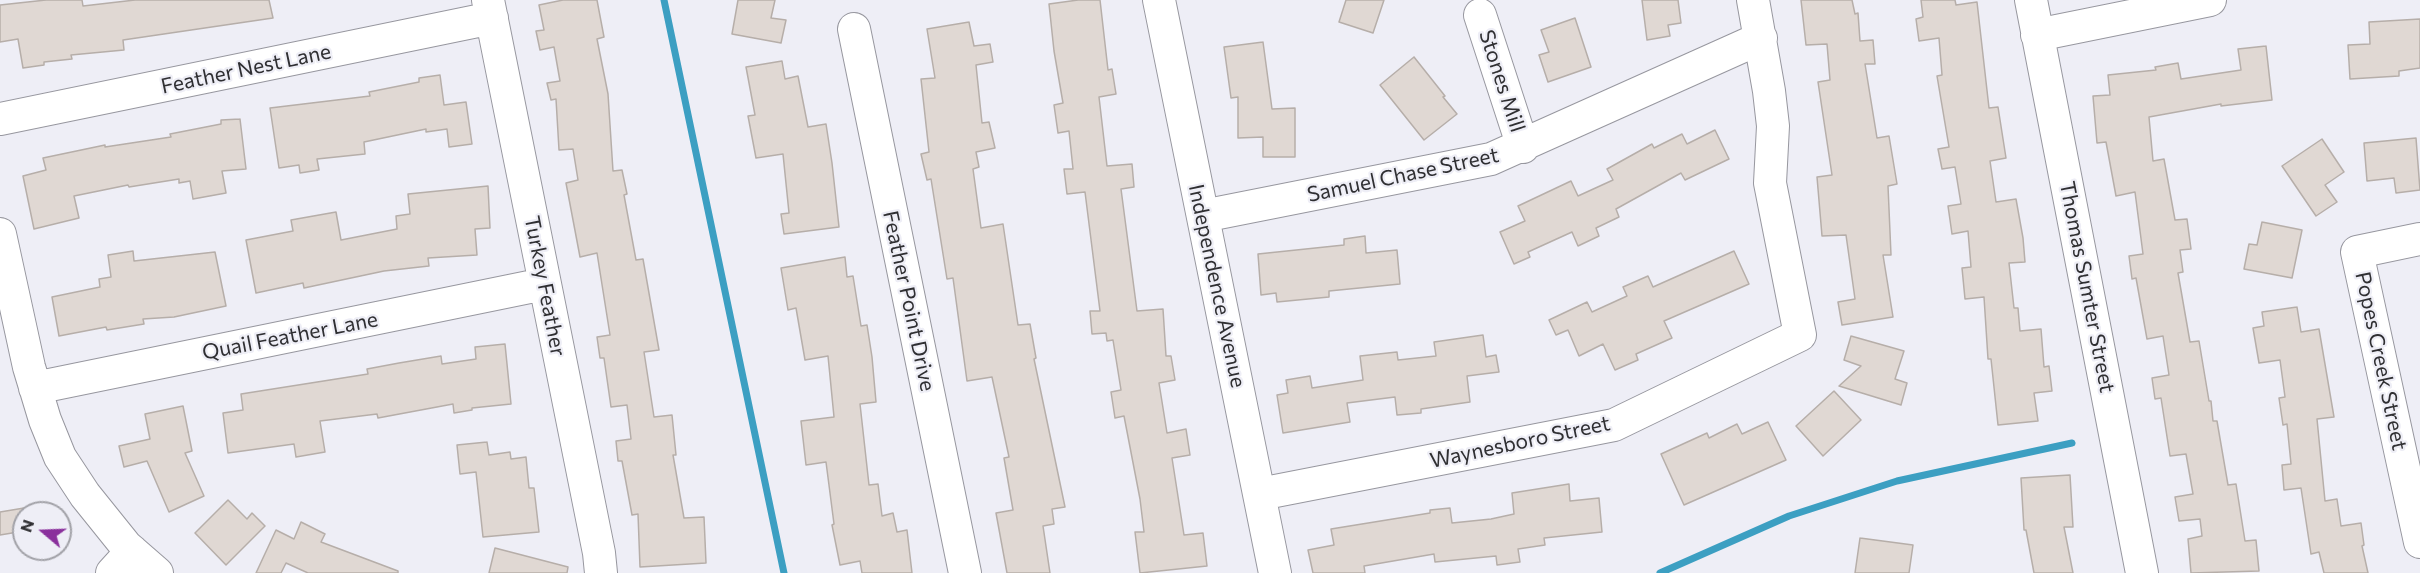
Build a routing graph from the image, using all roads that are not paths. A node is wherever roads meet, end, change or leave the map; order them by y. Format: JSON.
{"nodes":[{"id":1,"x":1160,"y":0,"type":"edge"},
{"id":2,"x":1753,"y":0,"type":"edge"},
{"id":3,"x":2031,"y":0,"type":"edge"},
{"id":4,"x":2210,"y":0,"type":"edge"},
{"id":5,"x":490,"y":9,"type":"edge"},
{"id":6,"x":1480,"y":15,"type":"dead end"},
{"id":7,"x":854,"y":29,"type":"dead end"},
{"id":8,"x":2037,"y":35,"type":"junction"},
{"id":9,"x":1761,"y":38,"type":"junction"},
{"id":10,"x":0,"y":119,"type":"edge"},
{"id":11,"x":1523,"y":147,"type":"junction"},
{"id":12,"x":1203,"y":216,"type":"junction"},
{"id":13,"x":0,"y":234,"type":"edge"},
{"id":14,"x":2420,"y":239,"type":"edge"},
{"id":15,"x":544,"y":284,"type":"junction"},
{"id":16,"x":35,"y":388,"type":"junction"},
{"id":17,"x":1260,"y":494,"type":"junction"},
{"id":18,"x":2420,"y":542,"type":"edge"},
{"id":19,"x":122,"y":562,"type":"edge"},
{"id":20,"x":157,"y":573,"type":"edge"},
{"id":21,"x":601,"y":573,"type":"edge"},
{"id":22,"x":965,"y":573,"type":"edge"},
{"id":23,"x":1275,"y":573,"type":"edge"},
{"id":24,"x":2142,"y":573,"type":"edge"}],
"edges":[{"from":1,"to":12,"type":"street","name":"Independence Avenue"},
{"from":2,"to":9,"type":"street"},
{"from":3,"to":8,"type":"street","name":"Thomas Sumter Street"},
{"from":4,"to":8,"type":"street"},
{"from":5,"to":10,"type":"street","name":"Feather Nest Lane"},
{"from":5,"to":15,"type":"street","name":"Turkey Feather"},
{"from":6,"to":11,"type":"street","name":"Stones Mill"},
{"from":7,"to":22,"type":"street","name":"Feather Point Drive"},
{"from":8,"to":24,"type":"street","name":"Thomas Sumter Street"},
{"from":9,"to":11,"type":"street","name":"Samuel Chase Street"},
{"from":9,"to":17,"type":"street","name":"Waynesboro Street"},
{"from":11,"to":12,"type":"street","name":"Samuel Chase Street"},
{"from":12,"to":17,"type":"street","name":"Independence Avenue"},
{"from":13,"to":16,"type":"street"},
{"from":14,"to":18,"type":"street","name":"Popes Creek Street"},
{"from":15,"to":16,"type":"street","name":"Quail Feather Lane"},
{"from":15,"to":21,"type":"street","name":"Turkey Feather"},
{"from":16,"to":19,"type":"street"},
{"from":17,"to":23,"type":"street","name":"Independence Avenue"},
{"from":19,"to":20,"type":"street"}]}
